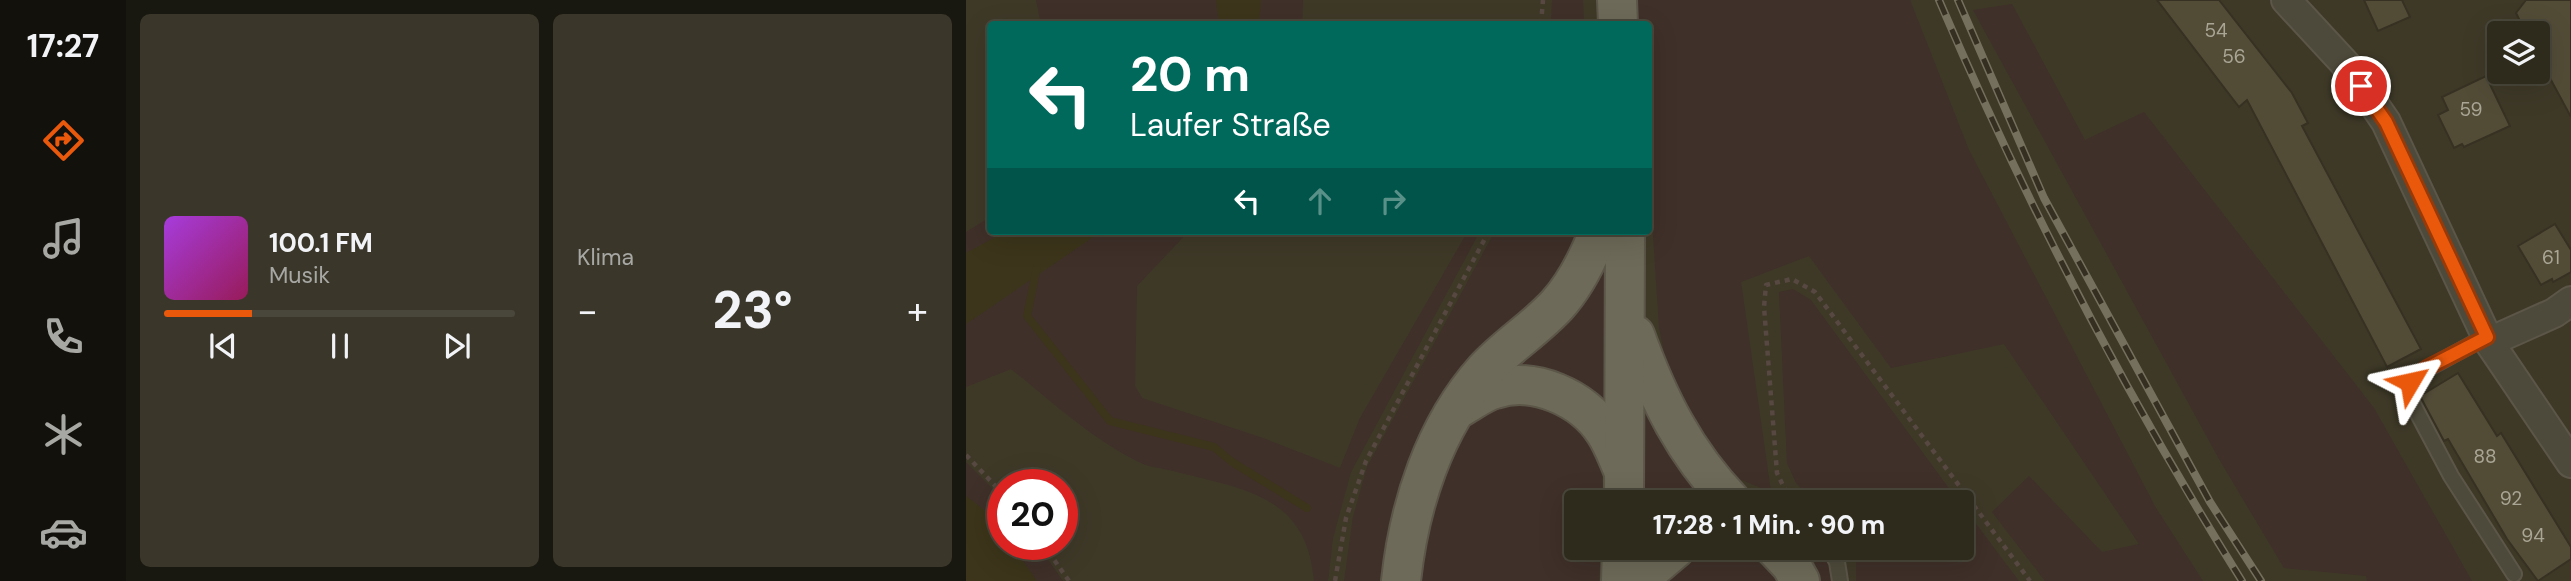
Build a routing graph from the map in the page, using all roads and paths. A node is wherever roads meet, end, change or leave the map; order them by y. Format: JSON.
{"nodes":[{"id":1,"x":1543,"y":0,"type":"edge"},
{"id":2,"x":1617,"y":0,"type":"edge"},
{"id":3,"x":2286,"y":0,"type":"edge"},
{"id":4,"x":1541,"y":21,"type":"edge"},
{"id":5,"x":1618,"y":21,"type":"edge"},
{"id":6,"x":1487,"y":235,"type":"edge"},
{"id":7,"x":1597,"y":235,"type":"edge"},
{"id":8,"x":1625,"y":235,"type":"edge"},
{"id":9,"x":2571,"y":301,"type":"edge"},
{"id":10,"x":1626,"y":310,"type":"junction"},
{"id":11,"x":2488,"y":339,"type":"junction"},
{"id":12,"x":1456,"y":410,"type":"junction"},
{"id":13,"x":966,"y":455,"type":"edge"},
{"id":14,"x":2571,"y":463,"type":"edge"},
{"id":15,"x":987,"y":477,"type":"edge"},
{"id":16,"x":1625,"y":488,"type":"edge"},
{"id":17,"x":1721,"y":490,"type":"edge"},
{"id":18,"x":1785,"y":490,"type":"edge"},
{"id":19,"x":1962,"y":490,"type":"edge"},
{"id":20,"x":1974,"y":506,"type":"edge"},
{"id":21,"x":1054,"y":560,"type":"edge"},
{"id":22,"x":1622,"y":560,"type":"edge"},
{"id":23,"x":1662,"y":560,"type":"edge"},
{"id":24,"x":1836,"y":560,"type":"edge"},
{"id":25,"x":2514,"y":574,"type":"dead end"},
{"id":26,"x":1069,"y":581,"type":"edge"},
{"id":27,"x":1335,"y":581,"type":"edge"},
{"id":28,"x":1401,"y":581,"type":"edge"},
{"id":29,"x":1621,"y":581,"type":"edge"},
{"id":30,"x":1644,"y":581,"type":"edge"},
{"id":31,"x":1840,"y":581,"type":"edge"},
{"id":32,"x":2030,"y":581,"type":"edge"}],
"edges":[{"from":1,"to":4,"type":"path"},
{"from":2,"to":5,"type":"main road"},
{"from":3,"to":11,"type":"street"},
{"from":6,"to":27,"type":"path"},
{"from":7,"to":12,"type":"main road"},
{"from":8,"to":10,"type":"main road"},
{"from":9,"to":11,"type":"street"},
{"from":10,"to":16,"type":"main road"},
{"from":10,"to":17,"type":"main road"},
{"from":11,"to":14,"type":"street"},
{"from":11,"to":25,"type":"lane"},
{"from":12,"to":16,"type":"main road"},
{"from":12,"to":28,"type":"main road"},
{"from":13,"to":15,"type":"path"},
{"from":18,"to":19,"type":"path"},
{"from":20,"to":32,"type":"path"},
{"from":21,"to":26,"type":"path"},
{"from":22,"to":29,"type":"main road"},
{"from":23,"to":30,"type":"main road"},
{"from":24,"to":31,"type":"lane"}]}
